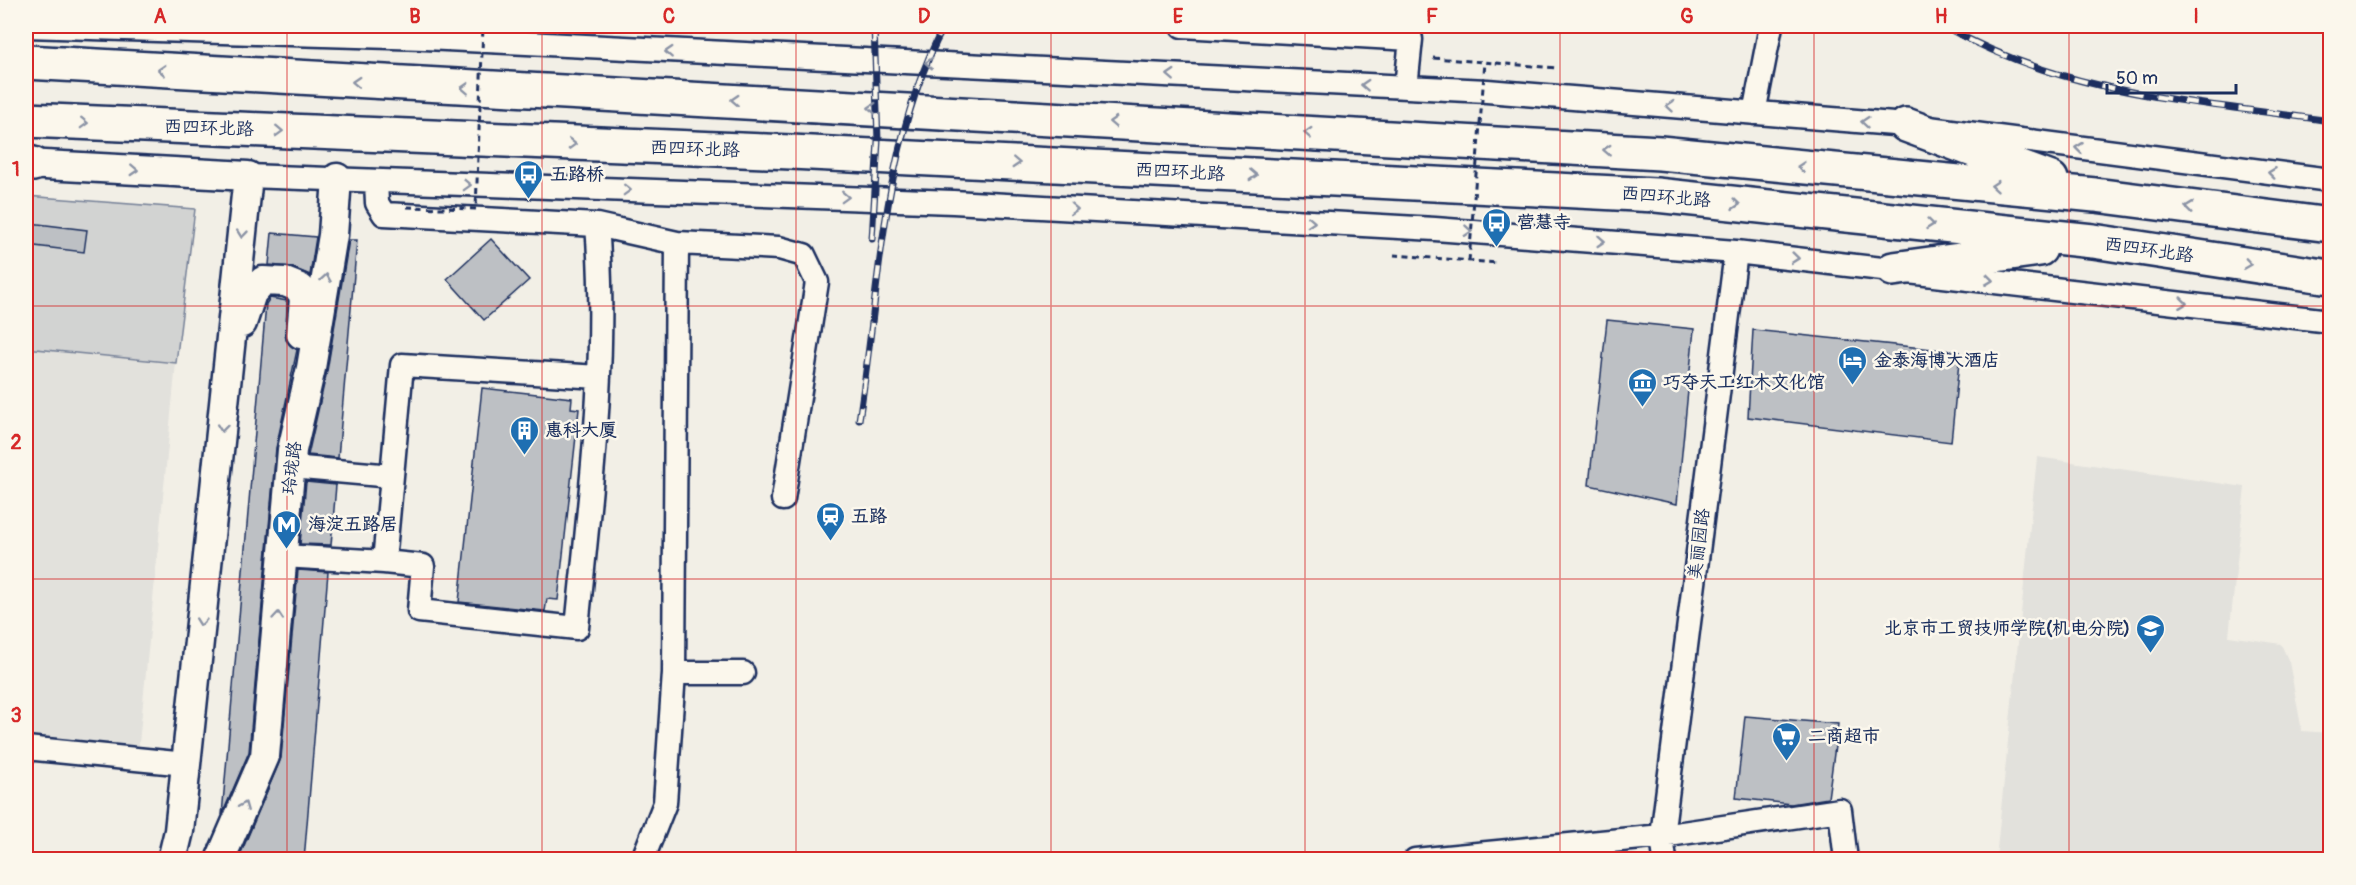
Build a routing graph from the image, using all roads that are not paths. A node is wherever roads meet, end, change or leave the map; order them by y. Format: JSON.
{"nodes":[{"id":1,"x":26,"y":26,"type":"edge"},
{"id":2,"x":1182,"y":26,"type":"edge"},
{"id":3,"x":1771,"y":26,"type":"edge"},
{"id":4,"x":401,"y":31,"type":"edge"},
{"id":5,"x":26,"y":62,"type":"edge"},
{"id":6,"x":1406,"y":87,"type":"junction"},
{"id":7,"x":1754,"y":113,"type":"junction"},
{"id":8,"x":26,"y":120,"type":"edge"},
{"id":9,"x":1906,"y":125,"type":"junction"},
{"id":10,"x":28,"y":163,"type":"edge"},
{"id":11,"x":248,"y":176,"type":"junction"},
{"id":12,"x":337,"y":178,"type":"junction"},
{"id":13,"x":2331,"y":180,"type":"edge"},
{"id":14,"x":376,"y":181,"type":"junction"},
{"id":15,"x":2095,"y":195,"type":"junction"},
{"id":16,"x":597,"y":225,"type":"junction"},
{"id":17,"x":2331,"y":225,"type":"edge"},
{"id":18,"x":2093,"y":241,"type":"junction"},
{"id":19,"x":677,"y":243,"type":"junction"},
{"id":20,"x":1736,"y":252,"type":"junction"},
{"id":21,"x":1893,"y":269,"type":"junction"},
{"id":22,"x":2331,"y":277,"type":"edge"},
{"id":23,"x":2331,"y":321,"type":"edge"},
{"id":24,"x":228,"y":368,"type":"junction"},
{"id":25,"x":599,"y":377,"type":"junction"},
{"id":26,"x":292,"y":458,"type":"junction"},
{"id":27,"x":392,"y":476,"type":"junction"},
{"id":28,"x":783,"y":499,"type":"dead end"},
{"id":29,"x":284,"y":556,"type":"junction"},
{"id":30,"x":384,"y":562,"type":"junction"},
{"id":31,"x":674,"y":673,"type":"junction"},
{"id":32,"x":743,"y":674,"type":"dead end"},
{"id":33,"x":26,"y":748,"type":"edge"},
{"id":34,"x":186,"y":764,"type":"junction"},
{"id":35,"x":1662,"y":836,"type":"junction"},
{"id":36,"x":644,"y":856,"type":"dead end"},
{"id":37,"x":172,"y":860,"type":"edge"},
{"id":38,"x":220,"y":860,"type":"edge"},
{"id":39,"x":1415,"y":860,"type":"edge"},
{"id":40,"x":1665,"y":860,"type":"edge"},
{"id":41,"x":1846,"y":860,"type":"edge"}],
"edges":[{"from":1,"to":4,"type":"street"},
{"from":2,"to":6,"type":"street"},
{"from":3,"to":7,"type":"street"},
{"from":6,"to":4,"type":"street","one_way":true},
{"from":15,"to":5,"type":"highway","one_way":true},
{"from":7,"to":6,"type":"street","one_way":true},
{"from":9,"to":7,"type":"street","one_way":true},
{"from":8,"to":18,"type":"highway","name":"西四环北路","one_way":true},
{"from":13,"to":9,"type":"street","one_way":true},
{"from":9,"to":15,"type":"highway"},
{"from":10,"to":11,"type":"main road","one_way":true},
{"from":11,"to":12,"type":"street"},
{"from":11,"to":24,"type":"main road","one_way":true},
{"from":12,"to":14,"type":"street"},
{"from":26,"to":12,"type":"main road","name":"玲珑路","one_way":true},
{"from":14,"to":16,"type":"street"},
{"from":14,"to":20,"type":"street","one_way":true},
{"from":17,"to":15,"type":"highway","one_way":true},
{"from":16,"to":19,"type":"street"},
{"from":16,"to":25,"type":"street"},
{"from":18,"to":21,"type":"highway"},
{"from":18,"to":22,"type":"highway","name":"西四环北路","one_way":true},
{"from":19,"to":28,"type":"street"},
{"from":19,"to":31,"type":"street"},
{"from":20,"to":21,"type":"street","one_way":true},
{"from":20,"to":35,"type":"street","name":"美丽园路"},
{"from":21,"to":23,"type":"street","one_way":true},
{"from":24,"to":26,"type":"main road"},
{"from":24,"to":34,"type":"main road","one_way":true},
{"from":25,"to":27,"type":"street"},
{"from":25,"to":30,"type":"street"},
{"from":26,"to":27,"type":"street"},
{"from":26,"to":29,"type":"main road","name":"玲珑路"},
{"from":27,"to":30,"type":"street"},
{"from":29,"to":30,"type":"street"},
{"from":38,"to":29,"type":"main road","name":"玲珑路","one_way":true},
{"from":31,"to":32,"type":"street"},
{"from":31,"to":36,"type":"street"},
{"from":33,"to":34,"type":"street"},
{"from":34,"to":37,"type":"main road"},
{"from":35,"to":39,"type":"street"},
{"from":35,"to":40,"type":"street","name":"美丽园路"},
{"from":35,"to":41,"type":"street"}]}
